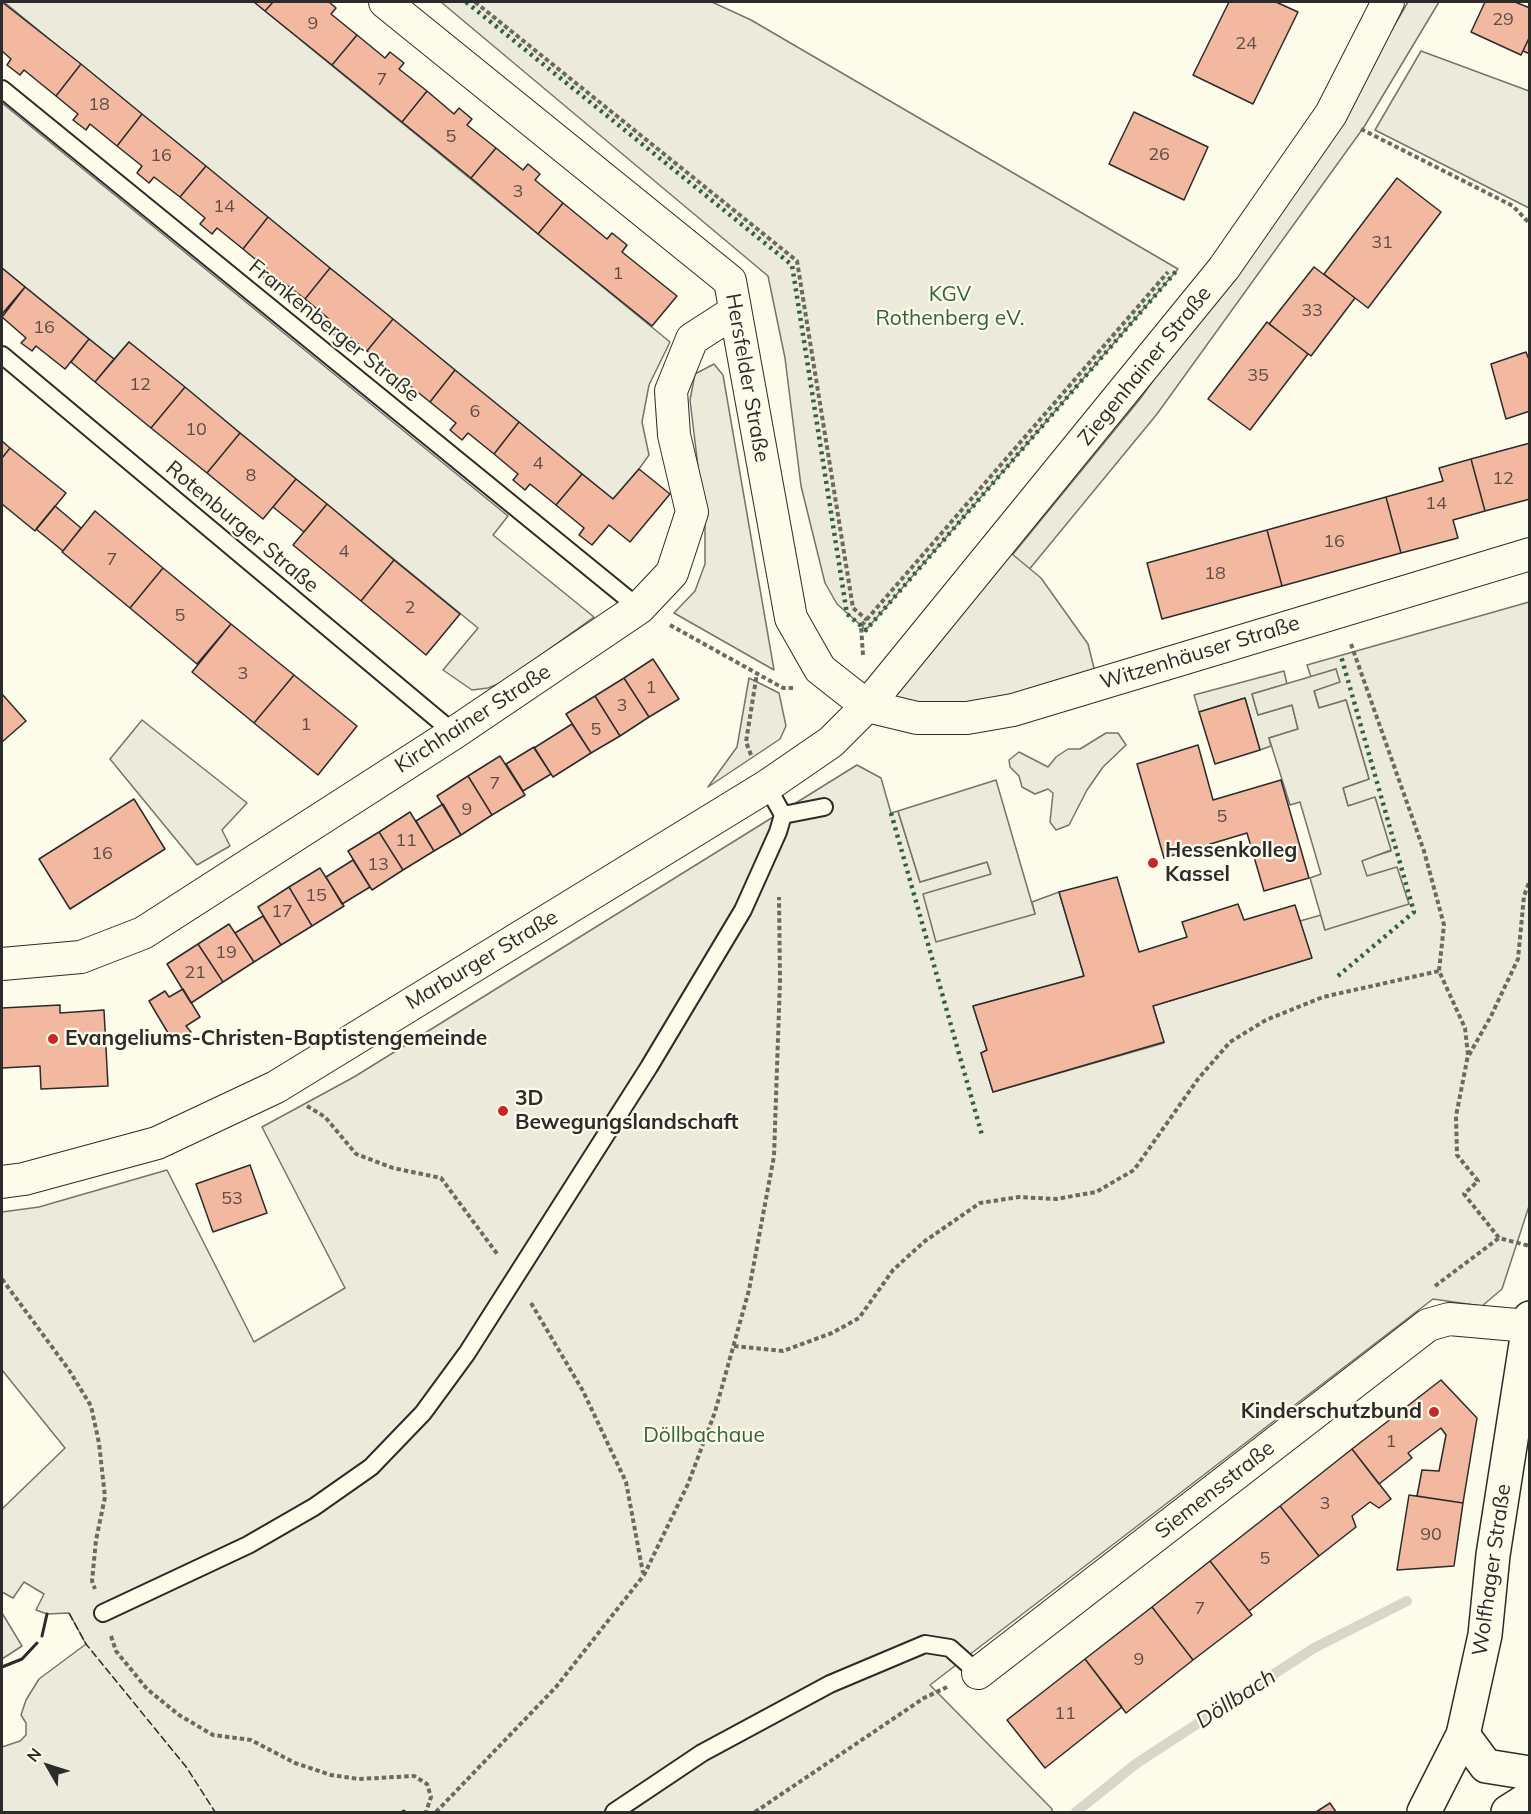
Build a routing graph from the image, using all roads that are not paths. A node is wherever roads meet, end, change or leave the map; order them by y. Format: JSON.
{"nodes":[{"id":1,"x":385,"y":2,"type":"edge"},
{"id":2,"x":1388,"y":2,"type":"edge"},
{"id":3,"x":2,"y":89,"type":"edge"},
{"id":4,"x":734,"y":312,"type":"junction"},
{"id":5,"x":2,"y":355,"type":"edge"},
{"id":6,"x":1530,"y":554,"type":"edge"},
{"id":7,"x":639,"y":608,"type":"junction"},
{"id":8,"x":867,"y":706,"type":"junction"},
{"id":9,"x":454,"y":733,"type":"junction"},
{"id":10,"x":767,"y":786,"type":"junction"},
{"id":11,"x":824,"y":807,"type":"dead end"},
{"id":12,"x":783,"y":815,"type":"junction"},
{"id":13,"x":2,"y":964,"type":"edge"},
{"id":14,"x":2,"y":1182,"type":"edge"},
{"id":15,"x":1529,"y":1322,"type":"edge"},
{"id":16,"x":103,"y":1613,"type":"road end"},
{"id":17,"x":978,"y":1673,"type":"joint"},
{"id":18,"x":1463,"y":1736,"type":"junction"},
{"id":19,"x":1530,"y":1773,"type":"edge"},
{"id":20,"x":1530,"y":1798,"type":"edge"},
{"id":21,"x":614,"y":1812,"type":"edge"},
{"id":22,"x":1424,"y":1812,"type":"edge"},
{"id":23,"x":1508,"y":1812,"type":"edge"}],
"edges":[{"from":1,"to":4,"type":"street","name":"Hersfelder Straße"},
{"from":2,"to":8,"type":"street","name":"Ziegenhainer Straße"},
{"from":3,"to":7,"type":"lane","name":"Frankenberger Straße"},
{"from":4,"to":7,"type":"street","name":"Kirchhainer Straße"},
{"from":4,"to":8,"type":"street","name":"Hersfelder Straße"},
{"from":5,"to":9,"type":"lane","name":"Rotenburger Straße"},
{"from":6,"to":8,"type":"street","name":"Witzenhäuser Straße"},
{"from":7,"to":9,"type":"street","name":"Kirchhainer Straße"},
{"from":8,"to":10,"type":"street","name":"Marburger Straße"},
{"from":9,"to":13,"type":"street","name":"Kirchhainer Straße"},
{"from":10,"to":12,"type":"lane"},
{"from":10,"to":14,"type":"street","name":"Marburger Straße"},
{"from":11,"to":12,"type":"lane"},
{"from":12,"to":16,"type":"lane"},
{"from":15,"to":17,"type":"street","name":"Siemensstraße"},
{"from":15,"to":18,"type":"main road","name":"Wolfhager Straße"},
{"from":17,"to":21,"type":"lane"},
{"from":18,"to":19,"type":"main road"},
{"from":18,"to":22,"type":"main road","name":"Wolfhager Straße"},
{"from":20,"to":23,"type":"main road"}]}
